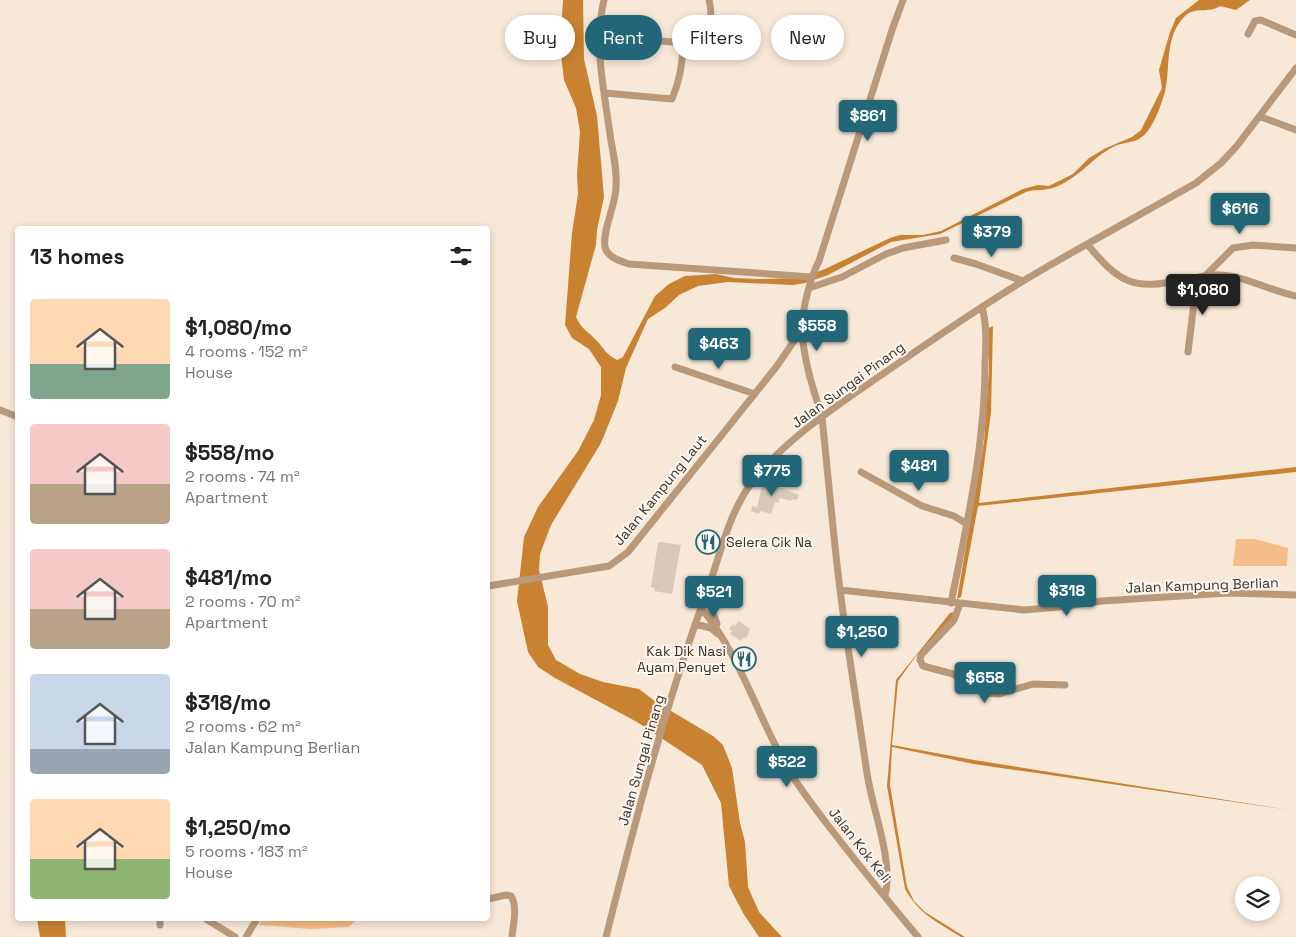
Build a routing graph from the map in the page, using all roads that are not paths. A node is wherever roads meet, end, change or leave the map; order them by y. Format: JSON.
{"nodes":[{"id":1,"x":604,"y":0,"type":"edge"},
{"id":2,"x":709,"y":0,"type":"edge"},
{"id":3,"x":903,"y":0,"type":"edge"},
{"id":4,"x":600,"y":15,"type":"edge"},
{"id":5,"x":712,"y":15,"type":"edge"},
{"id":6,"x":1248,"y":34,"type":"dead end"},
{"id":7,"x":1296,"y":35,"type":"edge"},
{"id":8,"x":600,"y":60,"type":"edge"},
{"id":9,"x":683,"y":60,"type":"edge"},
{"id":10,"x":1296,"y":68,"type":"edge"},
{"id":11,"x":604,"y":93,"type":"junction"},
{"id":12,"x":1261,"y":117,"type":"junction"},
{"id":13,"x":1296,"y":130,"type":"edge"},
{"id":14,"x":946,"y":240,"type":"dead end"},
{"id":15,"x":1087,"y":244,"type":"junction"},
{"id":16,"x":1296,"y":248,"type":"edge"},
{"id":17,"x":954,"y":258,"type":"dead end"},
{"id":18,"x":1201,"y":277,"type":"junction"},
{"id":19,"x":1023,"y":281,"type":"junction"},
{"id":20,"x":811,"y":282,"type":"junction"},
{"id":21,"x":1296,"y":296,"type":"edge"},
{"id":22,"x":982,"y":307,"type":"junction"},
{"id":23,"x":802,"y":329,"type":"junction"},
{"id":24,"x":1188,"y":352,"type":"dead end"},
{"id":25,"x":675,"y":367,"type":"dead end"},
{"id":26,"x":755,"y":394,"type":"junction"},
{"id":27,"x":0,"y":410,"type":"edge"},
{"id":28,"x":15,"y":416,"type":"edge"},
{"id":29,"x":822,"y":417,"type":"junction"},
{"id":30,"x":861,"y":472,"type":"dead end"},
{"id":31,"x":967,"y":524,"type":"junction"},
{"id":32,"x":490,"y":586,"type":"edge"},
{"id":33,"x":840,"y":590,"type":"junction"},
{"id":34,"x":706,"y":594,"type":"junction"},
{"id":35,"x":1296,"y":594,"type":"edge"},
{"id":36,"x":951,"y":602,"type":"junction"},
{"id":37,"x":960,"y":604,"type":"junction"},
{"id":38,"x":701,"y":608,"type":"junction"},
{"id":39,"x":695,"y":624,"type":"junction"},
{"id":40,"x":721,"y":634,"type":"junction"},
{"id":41,"x":1064,"y":685,"type":"dead end"},
{"id":42,"x":885,"y":896,"type":"junction"},
{"id":43,"x":490,"y":899,"type":"edge"},
{"id":44,"x":209,"y":921,"type":"edge"},
{"id":45,"x":256,"y":921,"type":"edge"},
{"id":46,"x":235,"y":937,"type":"edge"},
{"id":47,"x":246,"y":937,"type":"edge"},
{"id":48,"x":512,"y":937,"type":"edge"},
{"id":49,"x":606,"y":937,"type":"edge"},
{"id":50,"x":918,"y":937,"type":"edge"}],
"edges":[{"from":1,"to":4,"type":"street"},
{"from":2,"to":5,"type":"street"},
{"from":3,"to":20,"type":"street"},
{"from":6,"to":7,"type":"street"},
{"from":8,"to":11,"type":"street"},
{"from":9,"to":11,"type":"street"},
{"from":10,"to":12,"type":"street","name":"Jalan Sungai Pinang"},
{"from":11,"to":20,"type":"street"},
{"from":12,"to":13,"type":"street"},
{"from":12,"to":15,"type":"street","name":"Jalan Sungai Pinang"},
{"from":14,"to":20,"type":"street"},
{"from":15,"to":18,"type":"street"},
{"from":15,"to":19,"type":"street","name":"Jalan Sungai Pinang"},
{"from":16,"to":18,"type":"street"},
{"from":17,"to":19,"type":"street"},
{"from":18,"to":21,"type":"street"},
{"from":18,"to":24,"type":"street"},
{"from":19,"to":22,"type":"street","name":"Jalan Sungai Pinang"},
{"from":20,"to":23,"type":"street"},
{"from":22,"to":29,"type":"street","name":"Jalan Sungai Pinang"},
{"from":22,"to":31,"type":"street"},
{"from":23,"to":26,"type":"street","name":"Jalan Kampung Laut"},
{"from":23,"to":29,"type":"street"},
{"from":25,"to":26,"type":"street"},
{"from":26,"to":32,"type":"street","name":"Jalan Kampung Laut"},
{"from":27,"to":28,"type":"street"},
{"from":29,"to":33,"type":"street"},
{"from":29,"to":34,"type":"street","name":"Jalan Sungai Pinang"},
{"from":30,"to":31,"type":"street"},
{"from":31,"to":36,"type":"street"},
{"from":33,"to":36,"type":"street","name":"Jalan Kampung Berlian"},
{"from":33,"to":42,"type":"street"},
{"from":34,"to":38,"type":"street","name":"Jalan Sungai Pinang"},
{"from":34,"to":40,"type":"street"},
{"from":35,"to":37,"type":"street","name":"Jalan Kampung Berlian"},
{"from":36,"to":37,"type":"street","name":"Jalan Kampung Berlian"},
{"from":37,"to":41,"type":"street"},
{"from":38,"to":39,"type":"street","name":"Jalan Sungai Pinang"},
{"from":38,"to":40,"type":"street","name":"Jalan Kok Keli"},
{"from":39,"to":40,"type":"street"},
{"from":39,"to":49,"type":"street","name":"Jalan Sungai Pinang"},
{"from":40,"to":42,"type":"street","name":"Jalan Kok Keli"},
{"from":42,"to":50,"type":"street","name":"Jalan Kok Keli"},
{"from":43,"to":48,"type":"street"},
{"from":44,"to":46,"type":"street"},
{"from":45,"to":47,"type":"street"}]}
